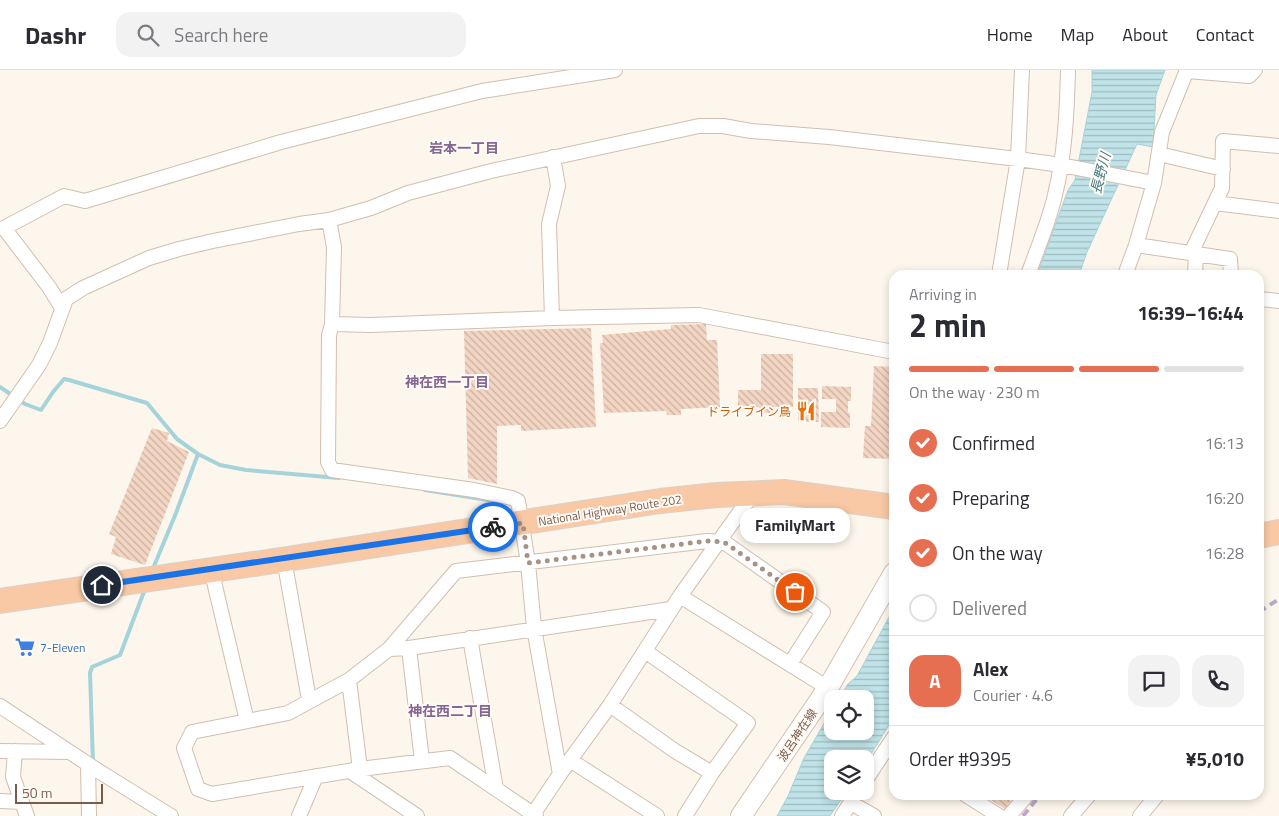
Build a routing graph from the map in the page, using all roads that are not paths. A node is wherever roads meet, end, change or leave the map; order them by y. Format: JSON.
{"nodes":[{"id":1,"x":615,"y":70,"type":"edge"},
{"id":2,"x":1022,"y":70,"type":"edge"},
{"id":3,"x":1068,"y":70,"type":"edge"},
{"id":4,"x":1187,"y":70,"type":"edge"},
{"id":5,"x":1255,"y":70,"type":"edge"},
{"id":6,"x":1279,"y":146,"type":"edge"},
{"id":7,"x":1159,"y":154,"type":"junction"},
{"id":8,"x":553,"y":158,"type":"junction"},
{"id":9,"x":1018,"y":159,"type":"junction"},
{"id":10,"x":1060,"y":165,"type":"junction"},
{"id":11,"x":1223,"y":169,"type":"junction"},
{"id":12,"x":1152,"y":182,"type":"junction"},
{"id":13,"x":1215,"y":203,"type":"junction"},
{"id":14,"x":1279,"y":210,"type":"edge"},
{"id":15,"x":329,"y":220,"type":"junction"},
{"id":16,"x":1136,"y":245,"type":"junction"},
{"id":17,"x":1194,"y":253,"type":"junction"},
{"id":18,"x":1001,"y":270,"type":"edge"},
{"id":19,"x":1030,"y":270,"type":"edge"},
{"id":20,"x":1127,"y":270,"type":"edge"},
{"id":21,"x":1195,"y":270,"type":"edge"},
{"id":22,"x":1231,"y":270,"type":"edge"},
{"id":23,"x":1264,"y":300,"type":"edge"},
{"id":24,"x":1279,"y":301,"type":"edge"},
{"id":25,"x":62,"y":308,"type":"junction"},
{"id":26,"x":552,"y":318,"type":"junction"},
{"id":27,"x":332,"y":324,"type":"junction"},
{"id":28,"x":889,"y":351,"type":"edge"},
{"id":29,"x":0,"y":421,"type":"edge"},
{"id":30,"x":754,"y":492,"type":"junction"},
{"id":31,"x":889,"y":506,"type":"edge"},
{"id":32,"x":523,"y":523,"type":"junction"},
{"id":33,"x":1279,"y":532,"type":"edge"},
{"id":34,"x":1264,"y":535,"type":"edge"},
{"id":35,"x":718,"y":542,"type":"junction"},
{"id":36,"x":284,"y":559,"type":"junction"},
{"id":37,"x":528,"y":563,"type":"junction"},
{"id":38,"x":211,"y":569,"type":"junction"},
{"id":39,"x":889,"y":582,"type":"edge"},
{"id":40,"x":680,"y":596,"type":"junction"},
{"id":41,"x":0,"y":601,"type":"edge"},
{"id":42,"x":671,"y":609,"type":"junction"},
{"id":43,"x":534,"y":628,"type":"junction"},
{"id":44,"x":470,"y":638,"type":"junction"},
{"id":45,"x":409,"y":648,"type":"junction"},
{"id":46,"x":389,"y":649,"type":"junction"},
{"id":47,"x":645,"y":651,"type":"junction"},
{"id":48,"x":790,"y":664,"type":"junction"},
{"id":49,"x":349,"y":680,"type":"junction"},
{"id":50,"x":828,"y":688,"type":"junction"},
{"id":51,"x":312,"y":700,"type":"junction"},
{"id":52,"x":610,"y":705,"type":"junction"},
{"id":53,"x":0,"y":706,"type":"edge"},
{"id":54,"x":247,"y":721,"type":"junction"},
{"id":55,"x":0,"y":751,"type":"edge"},
{"id":56,"x":15,"y":752,"type":"junction"},
{"id":57,"x":69,"y":752,"type":"junction"},
{"id":58,"x":889,"y":754,"type":"edge"},
{"id":59,"x":570,"y":760,"type":"junction"},
{"id":60,"x":422,"y":761,"type":"junction"},
{"id":61,"x":94,"y":768,"type":"junction"},
{"id":62,"x":355,"y":770,"type":"junction"},
{"id":63,"x":874,"y":771,"type":"edge"},
{"id":64,"x":712,"y":773,"type":"junction"},
{"id":65,"x":560,"y":774,"type":"junction"},
{"id":66,"x":316,"y":776,"type":"junction"},
{"id":67,"x":496,"y":789,"type":"junction"},
{"id":68,"x":853,"y":800,"type":"edge"},
{"id":69,"x":858,"y":800,"type":"edge"},
{"id":70,"x":974,"y":800,"type":"edge"},
{"id":71,"x":1022,"y":800,"type":"edge"},
{"id":72,"x":1085,"y":800,"type":"edge"},
{"id":73,"x":1154,"y":800,"type":"edge"},
{"id":74,"x":0,"y":802,"type":"edge"},
{"id":75,"x":22,"y":802,"type":"junction"},
{"id":76,"x":1148,"y":813,"type":"edge"},
{"id":77,"x":534,"y":815,"type":"edge"},
{"id":78,"x":27,"y":816,"type":"edge"},
{"id":79,"x":89,"y":816,"type":"edge"},
{"id":80,"x":171,"y":816,"type":"edge"},
{"id":81,"x":299,"y":816,"type":"edge"},
{"id":82,"x":417,"y":816,"type":"edge"},
{"id":83,"x":657,"y":816,"type":"edge"},
{"id":84,"x":685,"y":816,"type":"edge"},
{"id":85,"x":741,"y":816,"type":"edge"},
{"id":86,"x":842,"y":816,"type":"edge"},
{"id":87,"x":874,"y":816,"type":"edge"},
{"id":88,"x":999,"y":816,"type":"edge"},
{"id":89,"x":1009,"y":816,"type":"edge"},
{"id":90,"x":1071,"y":816,"type":"edge"}],
"edges":[{"from":1,"to":25,"type":"street"},
{"from":2,"to":9,"type":"street"},
{"from":3,"to":10,"type":"street"},
{"from":4,"to":5,"type":"street"},
{"from":4,"to":7,"type":"street"},
{"from":6,"to":11,"type":"street"},
{"from":7,"to":11,"type":"street"},
{"from":7,"to":12,"type":"street"},
{"from":8,"to":9,"type":"street"},
{"from":8,"to":15,"type":"street"},
{"from":8,"to":26,"type":"street"},
{"from":9,"to":10,"type":"street"},
{"from":9,"to":18,"type":"street"},
{"from":10,"to":12,"type":"street"},
{"from":10,"to":19,"type":"street"},
{"from":11,"to":13,"type":"street"},
{"from":12,"to":16,"type":"street"},
{"from":13,"to":14,"type":"street"},
{"from":13,"to":17,"type":"street"},
{"from":15,"to":25,"type":"street"},
{"from":15,"to":27,"type":"street"},
{"from":16,"to":17,"type":"street"},
{"from":16,"to":20,"type":"street"},
{"from":17,"to":21,"type":"street"},
{"from":17,"to":22,"type":"street"},
{"from":23,"to":24,"type":"street"},
{"from":25,"to":29,"type":"street"},
{"from":26,"to":27,"type":"street"},
{"from":26,"to":28,"type":"street"},
{"from":27,"to":32,"type":"street"},
{"from":30,"to":31,"type":"highway","name":"National Highway Route 202"},
{"from":30,"to":32,"type":"highway","name":"National Highway Route 202"},
{"from":30,"to":35,"type":"street"},
{"from":32,"to":36,"type":"highway","name":"National Highway Route 202"},
{"from":32,"to":37,"type":"street"},
{"from":33,"to":34,"type":"highway"},
{"from":35,"to":37,"type":"street"},
{"from":35,"to":40,"type":"street"},
{"from":35,"to":48,"type":"street"},
{"from":36,"to":38,"type":"highway","name":"National Highway Route 202"},
{"from":36,"to":51,"type":"street"},
{"from":37,"to":43,"type":"street"},
{"from":37,"to":46,"type":"street"},
{"from":38,"to":41,"type":"highway","name":"National Highway Route 202"},
{"from":38,"to":54,"type":"street"},
{"from":39,"to":50,"type":"main road","name":"波呂神在線"},
{"from":40,"to":42,"type":"street"},
{"from":40,"to":48,"type":"street"},
{"from":42,"to":43,"type":"street"},
{"from":42,"to":47,"type":"street"},
{"from":43,"to":44,"type":"street"},
{"from":43,"to":65,"type":"street"},
{"from":44,"to":45,"type":"street"},
{"from":44,"to":67,"type":"street"},
{"from":45,"to":46,"type":"street"},
{"from":45,"to":60,"type":"street"},
{"from":46,"to":49,"type":"street"},
{"from":47,"to":52,"type":"street"},
{"from":47,"to":64,"type":"street"},
{"from":48,"to":50,"type":"street"},
{"from":49,"to":51,"type":"street"},
{"from":49,"to":62,"type":"street"},
{"from":50,"to":85,"type":"main road","name":"波呂神在線"},
{"from":51,"to":54,"type":"street"},
{"from":52,"to":59,"type":"street"},
{"from":52,"to":64,"type":"street"},
{"from":53,"to":57,"type":"street"},
{"from":54,"to":66,"type":"street"},
{"from":55,"to":56,"type":"street"},
{"from":56,"to":57,"type":"street"},
{"from":56,"to":75,"type":"street"},
{"from":57,"to":61,"type":"street"},
{"from":58,"to":63,"type":"street"},
{"from":59,"to":65,"type":"street"},
{"from":59,"to":83,"type":"street"},
{"from":60,"to":62,"type":"street"},
{"from":60,"to":67,"type":"street"},
{"from":61,"to":79,"type":"street"},
{"from":61,"to":80,"type":"street"},
{"from":62,"to":66,"type":"street"},
{"from":62,"to":82,"type":"street"},
{"from":64,"to":84,"type":"street"},
{"from":65,"to":77,"type":"street"},
{"from":66,"to":81,"type":"street"},
{"from":67,"to":77,"type":"street"},
{"from":68,"to":86,"type":"street"},
{"from":69,"to":87,"type":"street"},
{"from":70,"to":88,"type":"street"},
{"from":71,"to":89,"type":"street"},
{"from":72,"to":90,"type":"street"},
{"from":73,"to":76,"type":"street"},
{"from":74,"to":75,"type":"street"},
{"from":75,"to":78,"type":"street"}]}
